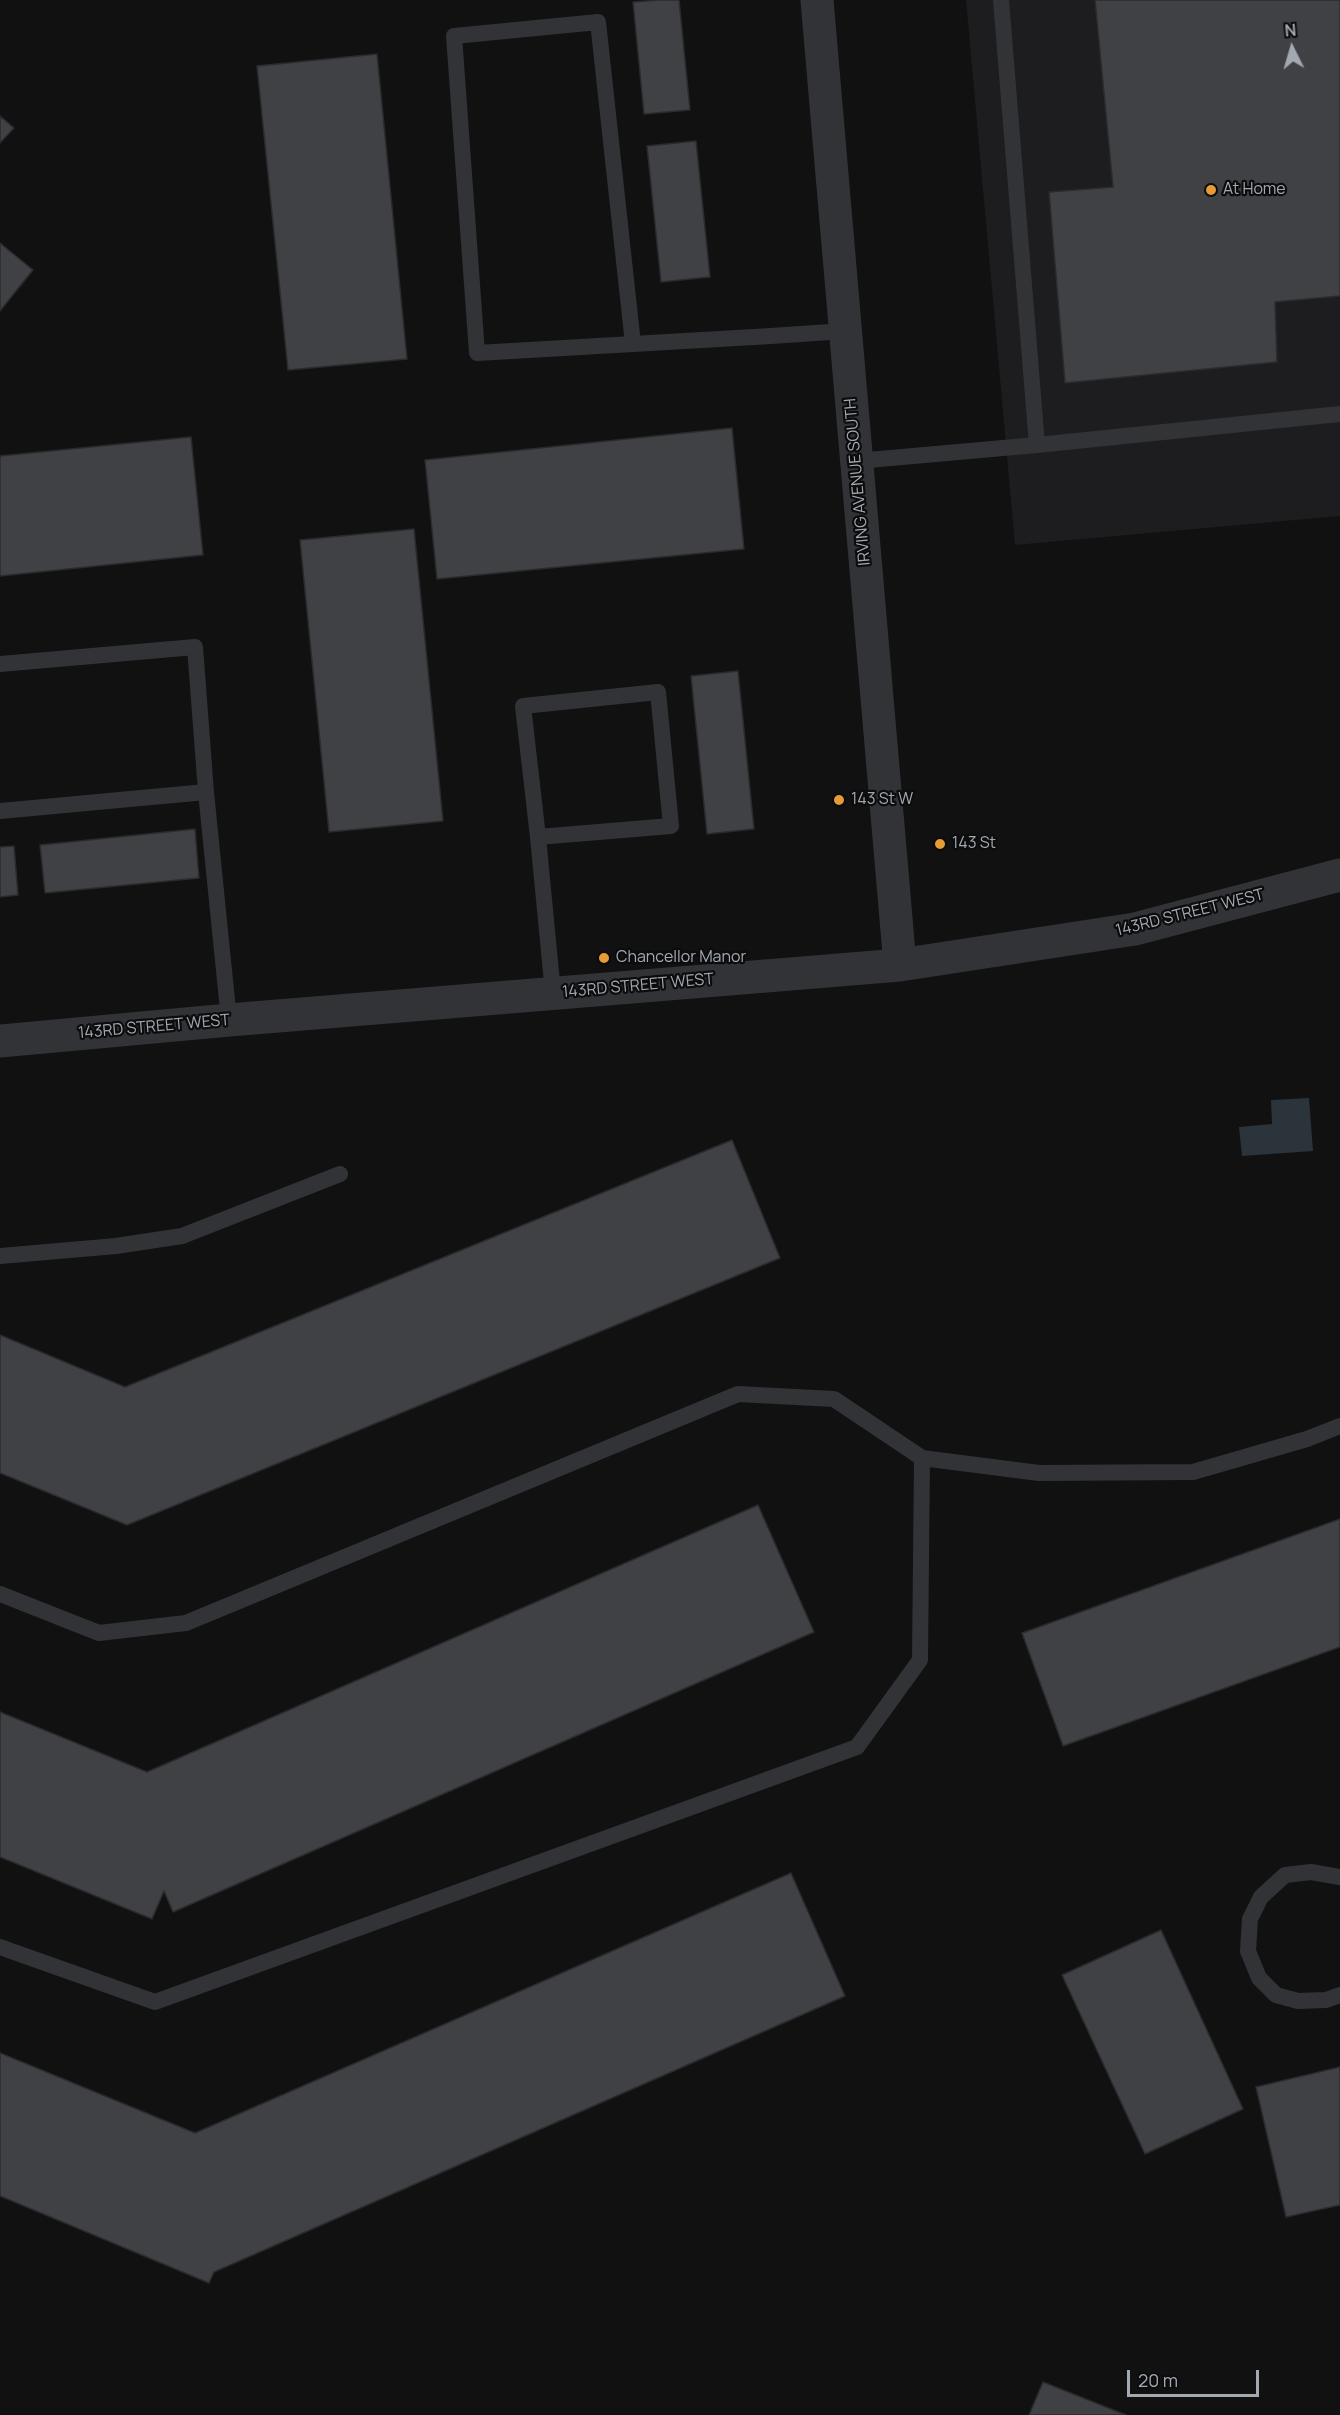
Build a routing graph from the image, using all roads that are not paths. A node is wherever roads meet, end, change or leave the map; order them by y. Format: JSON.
{"nodes":[{"id":1,"x":817,"y":0,"type":"edge"},
{"id":2,"x":1001,"y":0,"type":"edge"},
{"id":3,"x":845,"y":331,"type":"junction"},
{"id":4,"x":633,"y":344,"type":"junction"},
{"id":5,"x":1340,"y":414,"type":"edge"},
{"id":6,"x":1036,"y":446,"type":"junction"},
{"id":7,"x":857,"y":461,"type":"junction"},
{"id":8,"x":0,"y":664,"type":"edge"},
{"id":9,"x":206,"y":792,"type":"junction"},
{"id":10,"x":0,"y":812,"type":"edge"},
{"id":11,"x":538,"y":837,"type":"junction"},
{"id":12,"x":1340,"y":875,"type":"edge"},
{"id":13,"x":900,"y":965,"type":"junction"},
{"id":14,"x":553,"y":993,"type":"junction"},
{"id":15,"x":229,"y":1020,"type":"junction"},
{"id":16,"x":0,"y":1041,"type":"edge"},
{"id":17,"x":340,"y":1174,"type":"dead end"},
{"id":18,"x":0,"y":1256,"type":"edge"},
{"id":19,"x":1340,"y":1426,"type":"edge"},
{"id":20,"x":922,"y":1458,"type":"junction"},
{"id":21,"x":0,"y":1594,"type":"edge"},
{"id":22,"x":1340,"y":1877,"type":"edge"},
{"id":23,"x":0,"y":1947,"type":"edge"},
{"id":24,"x":1340,"y":1995,"type":"edge"}],
"edges":[{"from":1,"to":3,"type":"street","name":"IRVING AVENUE SOUTH"},
{"from":2,"to":6,"type":"lane"},
{"from":3,"to":4,"type":"lane"},
{"from":3,"to":7,"type":"street","name":"IRVING AVENUE SOUTH"},
{"from":4,"to":4,"type":"lane"},
{"from":5,"to":6,"type":"lane"},
{"from":6,"to":7,"type":"lane"},
{"from":7,"to":13,"type":"street","name":"IRVING AVENUE SOUTH"},
{"from":8,"to":9,"type":"lane"},
{"from":9,"to":10,"type":"lane"},
{"from":9,"to":15,"type":"lane"},
{"from":11,"to":11,"type":"lane"},
{"from":11,"to":14,"type":"lane"},
{"from":12,"to":13,"type":"street","name":"143RD STREET WEST"},
{"from":13,"to":14,"type":"street","name":"143RD STREET WEST"},
{"from":14,"to":15,"type":"street","name":"143RD STREET WEST"},
{"from":15,"to":16,"type":"street","name":"143RD STREET WEST"},
{"from":17,"to":18,"type":"lane"},
{"from":19,"to":20,"type":"lane"},
{"from":20,"to":21,"type":"lane"},
{"from":20,"to":23,"type":"lane"},
{"from":22,"to":24,"type":"lane"}]}
